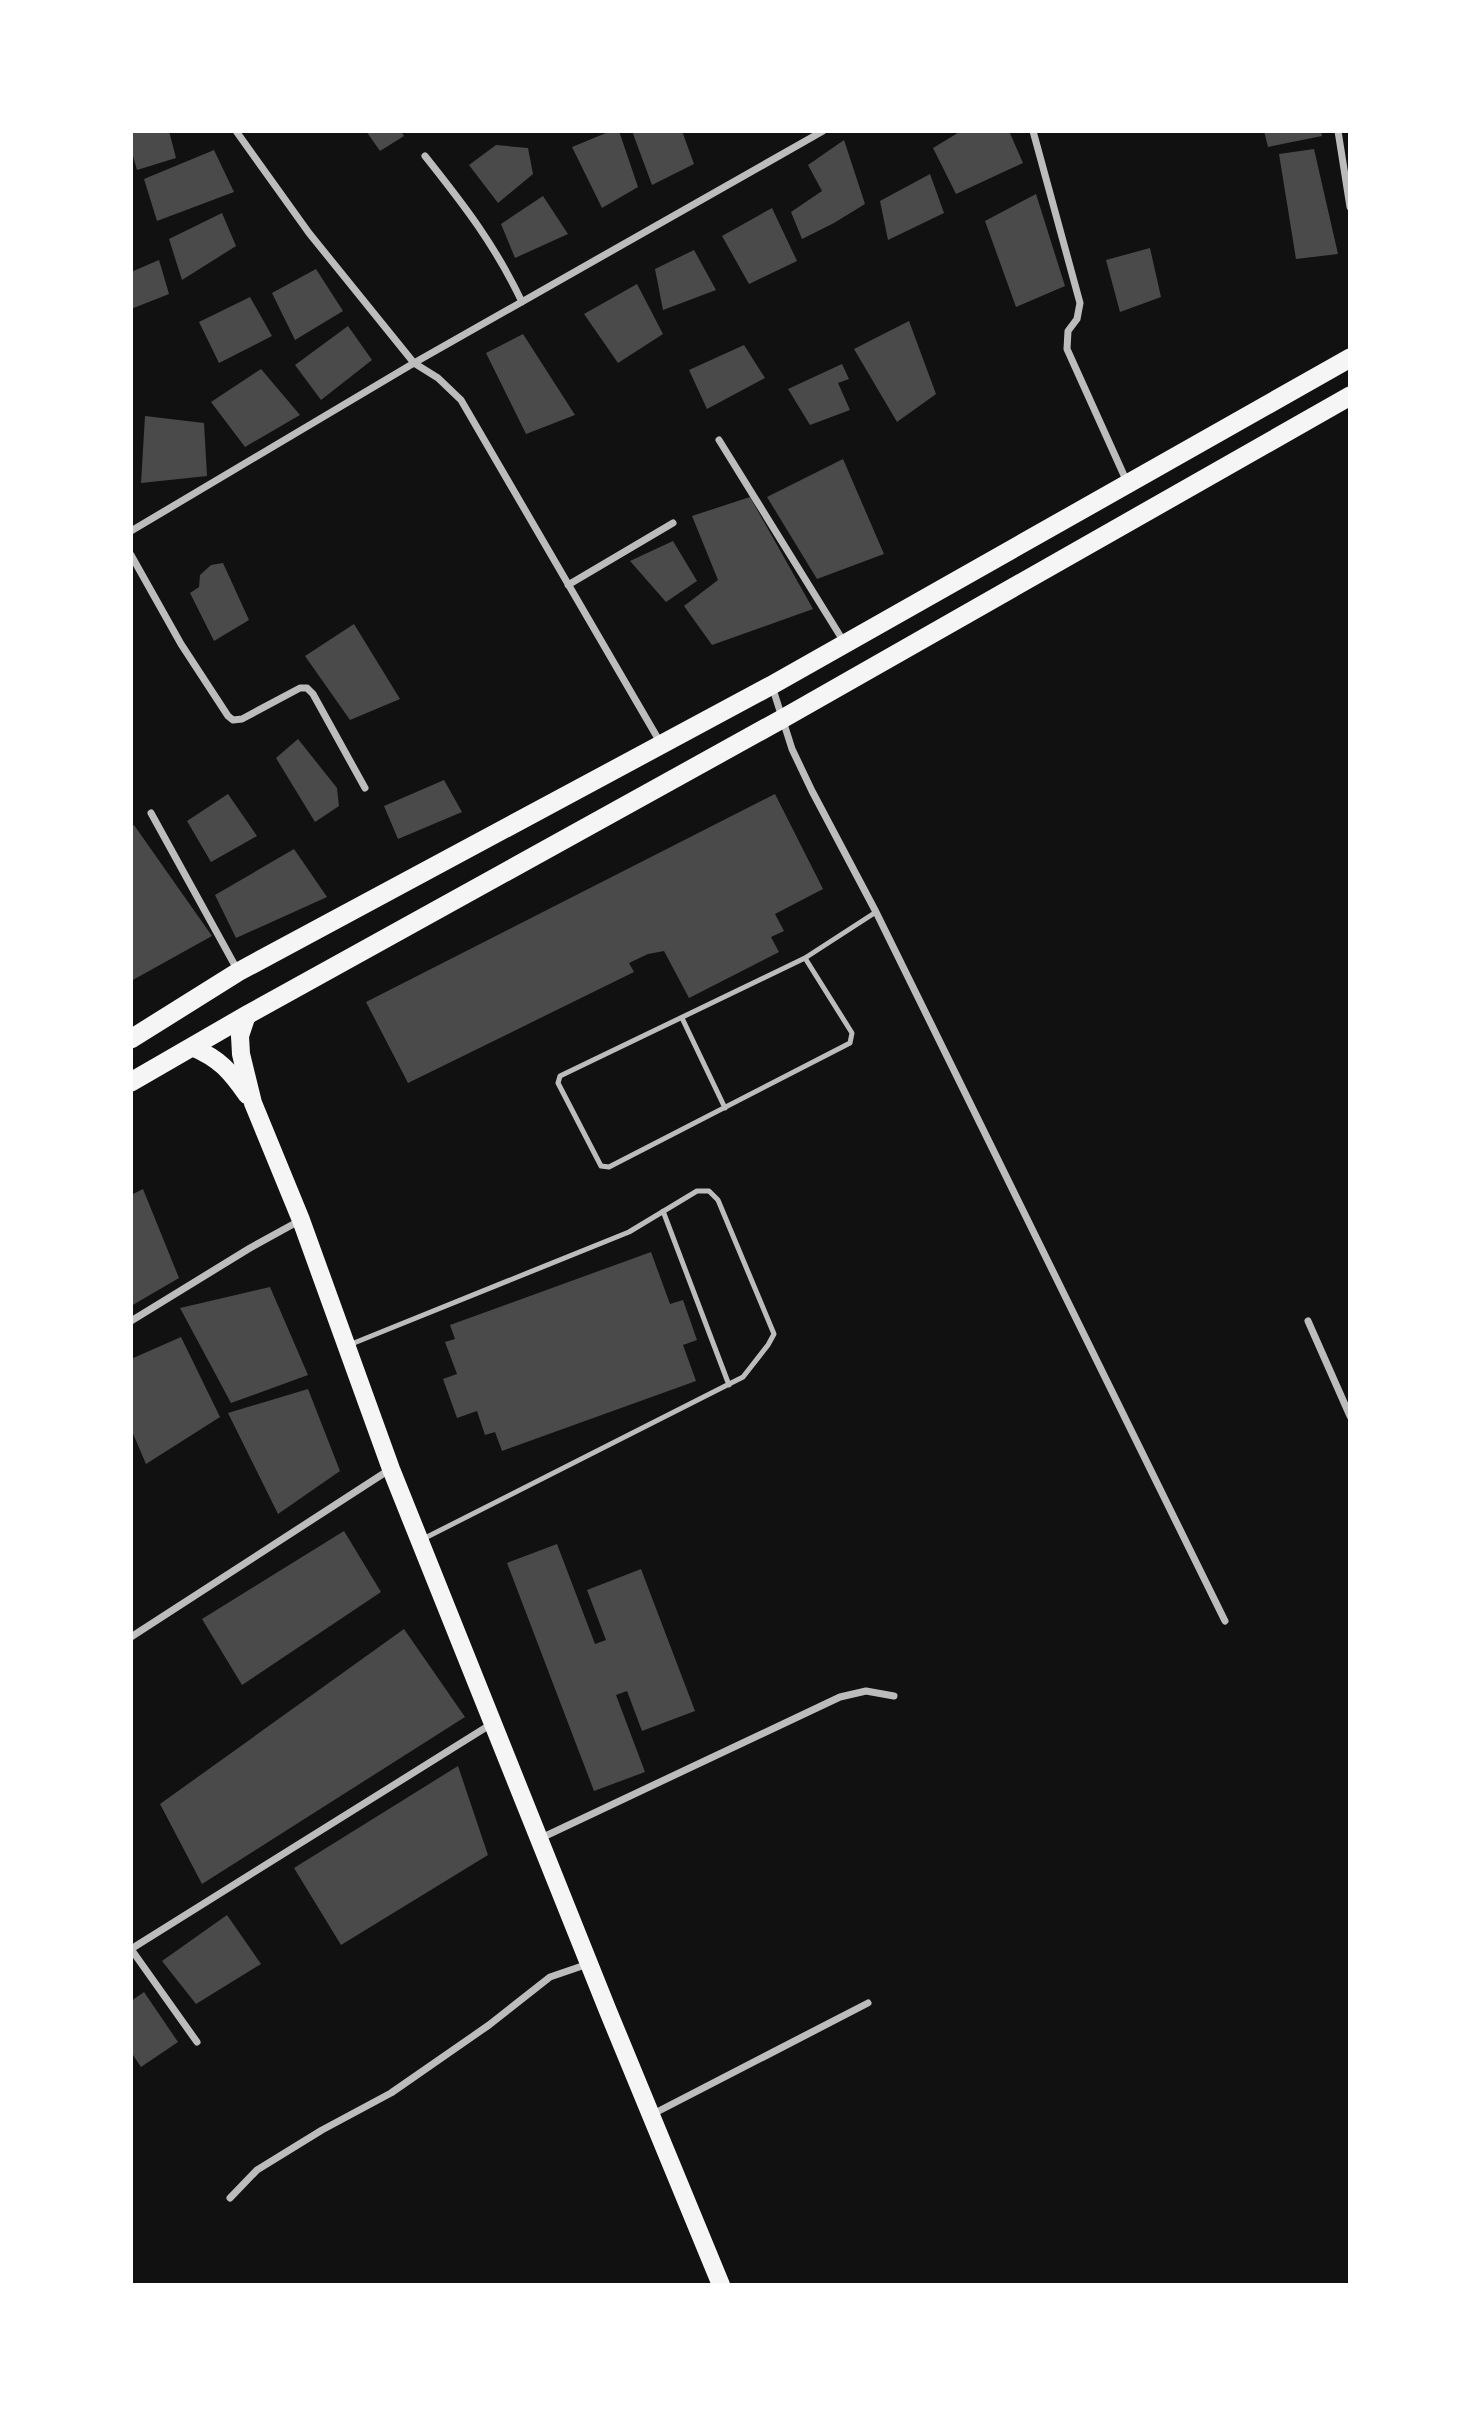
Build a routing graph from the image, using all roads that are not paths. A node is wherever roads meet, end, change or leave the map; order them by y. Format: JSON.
{"nodes":[{"id":1,"x":236,"y":131,"type":"edge"},
{"id":2,"x":800,"y":131,"type":"edge"},
{"id":3,"x":823,"y":131,"type":"edge"},
{"id":4,"x":1033,"y":131,"type":"edge"},
{"id":5,"x":1338,"y":131,"type":"edge"},
{"id":6,"x":803,"y":143,"type":"junction"},
{"id":7,"x":425,"y":156,"type":"dead end"},
{"id":8,"x":1350,"y":207,"type":"edge"},
{"id":9,"x":522,"y":302,"type":"junction"},
{"id":10,"x":1350,"y":358,"type":"edge"},
{"id":11,"x":414,"y":363,"type":"junction"},
{"id":12,"x":1349,"y":399,"type":"edge"},
{"id":13,"x":719,"y":440,"type":"dead end"},
{"id":14,"x":1128,"y":484,"type":"junction"},
{"id":15,"x":673,"y":523,"type":"dead end"},
{"id":16,"x":131,"y":531,"type":"edge"},
{"id":17,"x":131,"y":555,"type":"edge"},
{"id":18,"x":568,"y":585,"type":"junction"},
{"id":19,"x":845,"y":644,"type":"junction"},
{"id":20,"x":772,"y":685,"type":"junction"},
{"id":21,"x":782,"y":719,"type":"junction"},
{"id":22,"x":661,"y":746,"type":"junction"},
{"id":23,"x":365,"y":788,"type":"dead end"},
{"id":24,"x":151,"y":813,"type":"dead end"},
{"id":25,"x":876,"y":912,"type":"junction"},
{"id":26,"x":806,"y":958,"type":"junction"},
{"id":27,"x":238,"y":972,"type":"junction"},
{"id":28,"x":247,"y":1015,"type":"junction"},
{"id":29,"x":682,"y":1017,"type":"junction"},
{"id":30,"x":132,"y":1037,"type":"edge"},
{"id":31,"x":192,"y":1047,"type":"junction"},
{"id":32,"x":131,"y":1082,"type":"edge"},
{"id":33,"x":253,"y":1103,"type":"junction"},
{"id":34,"x":725,"y":1108,"type":"junction"},
{"id":35,"x":663,"y":1211,"type":"junction"},
{"id":36,"x":301,"y":1220,"type":"junction"},
{"id":37,"x":131,"y":1321,"type":"edge"},
{"id":38,"x":1308,"y":1321,"type":"dead end"},
{"id":39,"x":346,"y":1347,"type":"junction"},
{"id":40,"x":729,"y":1385,"type":"junction"},
{"id":41,"x":1350,"y":1416,"type":"edge"},
{"id":42,"x":391,"y":1469,"type":"junction"},
{"id":43,"x":419,"y":1541,"type":"junction"},
{"id":44,"x":1225,"y":1621,"type":"dead end"},
{"id":45,"x":131,"y":1637,"type":"edge"},
{"id":46,"x":894,"y":1696,"type":"dead end"},
{"id":47,"x":492,"y":1723,"type":"junction"},
{"id":48,"x":539,"y":1839,"type":"junction"},
{"id":49,"x":131,"y":1949,"type":"edge"},
{"id":50,"x":589,"y":1964,"type":"junction"},
{"id":51,"x":868,"y":2003,"type":"dead end"},
{"id":52,"x":197,"y":2042,"type":"dead end"},
{"id":53,"x":651,"y":2115,"type":"junction"},
{"id":54,"x":230,"y":2198,"type":"dead end"},
{"id":55,"x":721,"y":2285,"type":"edge"}],
"edges":[{"from":1,"to":11,"type":"street"},
{"from":2,"to":6,"type":"street"},
{"from":3,"to":6,"type":"street"},
{"from":4,"to":14,"type":"street"},
{"from":5,"to":8,"type":"street"},
{"from":6,"to":9,"type":"street"},
{"from":7,"to":9,"type":"street"},
{"from":9,"to":11,"type":"street"},
{"from":10,"to":14,"type":"highway"},
{"from":11,"to":16,"type":"street"},
{"from":11,"to":18,"type":"street"},
{"from":12,"to":21,"type":"highway"},
{"from":13,"to":19,"type":"street"},
{"from":14,"to":19,"type":"highway"},
{"from":15,"to":18,"type":"street"},
{"from":17,"to":23,"type":"street"},
{"from":18,"to":22,"type":"street"},
{"from":19,"to":20,"type":"highway"},
{"from":20,"to":21,"type":"street"},
{"from":20,"to":22,"type":"highway"},
{"from":21,"to":25,"type":"street"},
{"from":21,"to":28,"type":"highway"},
{"from":22,"to":27,"type":"highway"},
{"from":24,"to":27,"type":"street"},
{"from":25,"to":26,"type":"lane"},
{"from":25,"to":44,"type":"street"},
{"from":26,"to":29,"type":"lane"},
{"from":26,"to":34,"type":"lane"},
{"from":27,"to":30,"type":"highway"},
{"from":28,"to":31,"type":"highway"},
{"from":28,"to":33,"type":"main road"},
{"from":29,"to":34,"type":"lane"},
{"from":29,"to":34,"type":"lane"},
{"from":31,"to":32,"type":"highway"},
{"from":31,"to":33,"type":"main road"},
{"from":33,"to":36,"type":"main road"},
{"from":35,"to":39,"type":"lane"},
{"from":35,"to":40,"type":"lane"},
{"from":35,"to":40,"type":"lane"},
{"from":36,"to":37,"type":"street"},
{"from":36,"to":39,"type":"main road"},
{"from":38,"to":41,"type":"street"},
{"from":39,"to":42,"type":"main road"},
{"from":40,"to":43,"type":"lane"},
{"from":42,"to":43,"type":"main road"},
{"from":42,"to":45,"type":"street"},
{"from":43,"to":47,"type":"main road"},
{"from":46,"to":48,"type":"street"},
{"from":47,"to":48,"type":"main road"},
{"from":47,"to":49,"type":"street"},
{"from":48,"to":50,"type":"main road"},
{"from":49,"to":52,"type":"street"},
{"from":50,"to":53,"type":"main road"},
{"from":50,"to":54,"type":"street"},
{"from":51,"to":53,"type":"street"},
{"from":53,"to":55,"type":"main road"}]}
